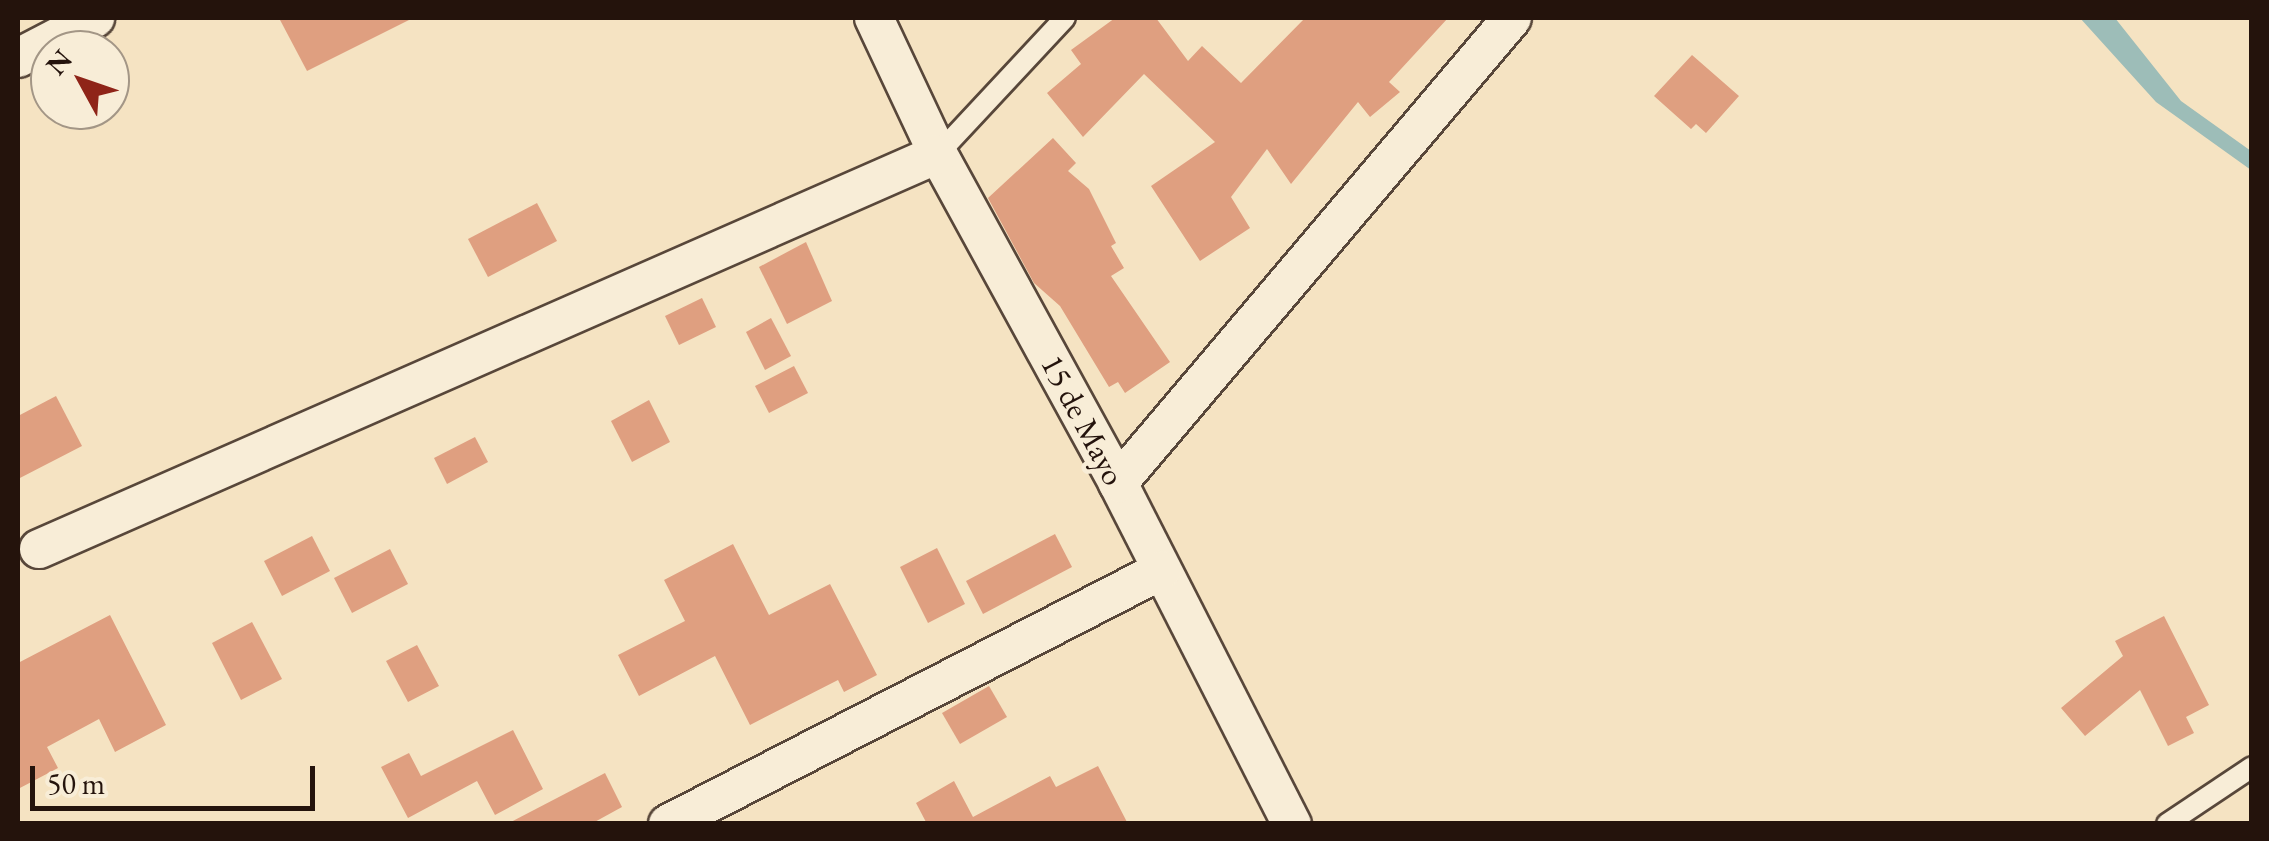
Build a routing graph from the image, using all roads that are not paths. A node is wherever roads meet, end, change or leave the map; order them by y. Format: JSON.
{"nodes":[{"id":1,"x":94,"y":18,"type":"edge"},
{"id":2,"x":874,"y":18,"type":"edge"},
{"id":3,"x":1065,"y":18,"type":"edge"},
{"id":4,"x":1512,"y":18,"type":"edge"},
{"id":5,"x":18,"y":58,"type":"edge"},
{"id":6,"x":938,"y":154,"type":"junction"},
{"id":7,"x":1118,"y":483,"type":"junction"},
{"id":8,"x":39,"y":549,"type":"dead end"},
{"id":9,"x":1162,"y":570,"type":"junction"},
{"id":10,"x":2252,"y":766,"type":"edge"},
{"id":11,"x":668,"y":824,"type":"edge"},
{"id":12,"x":1292,"y":824,"type":"edge"},
{"id":13,"x":2167,"y":824,"type":"edge"}],
"edges":[{"from":1,"to":5,"type":"street"},
{"from":2,"to":6,"type":"street","name":"15 de Mayo"},
{"from":3,"to":6,"type":"lane"},
{"from":4,"to":7,"type":"street"},
{"from":6,"to":7,"type":"street","name":"15 de Mayo"},
{"from":6,"to":8,"type":"street"},
{"from":7,"to":9,"type":"street","name":"15 de Mayo"},
{"from":9,"to":11,"type":"street"},
{"from":9,"to":12,"type":"street","name":"15 de Mayo"},
{"from":10,"to":13,"type":"lane"}]}
